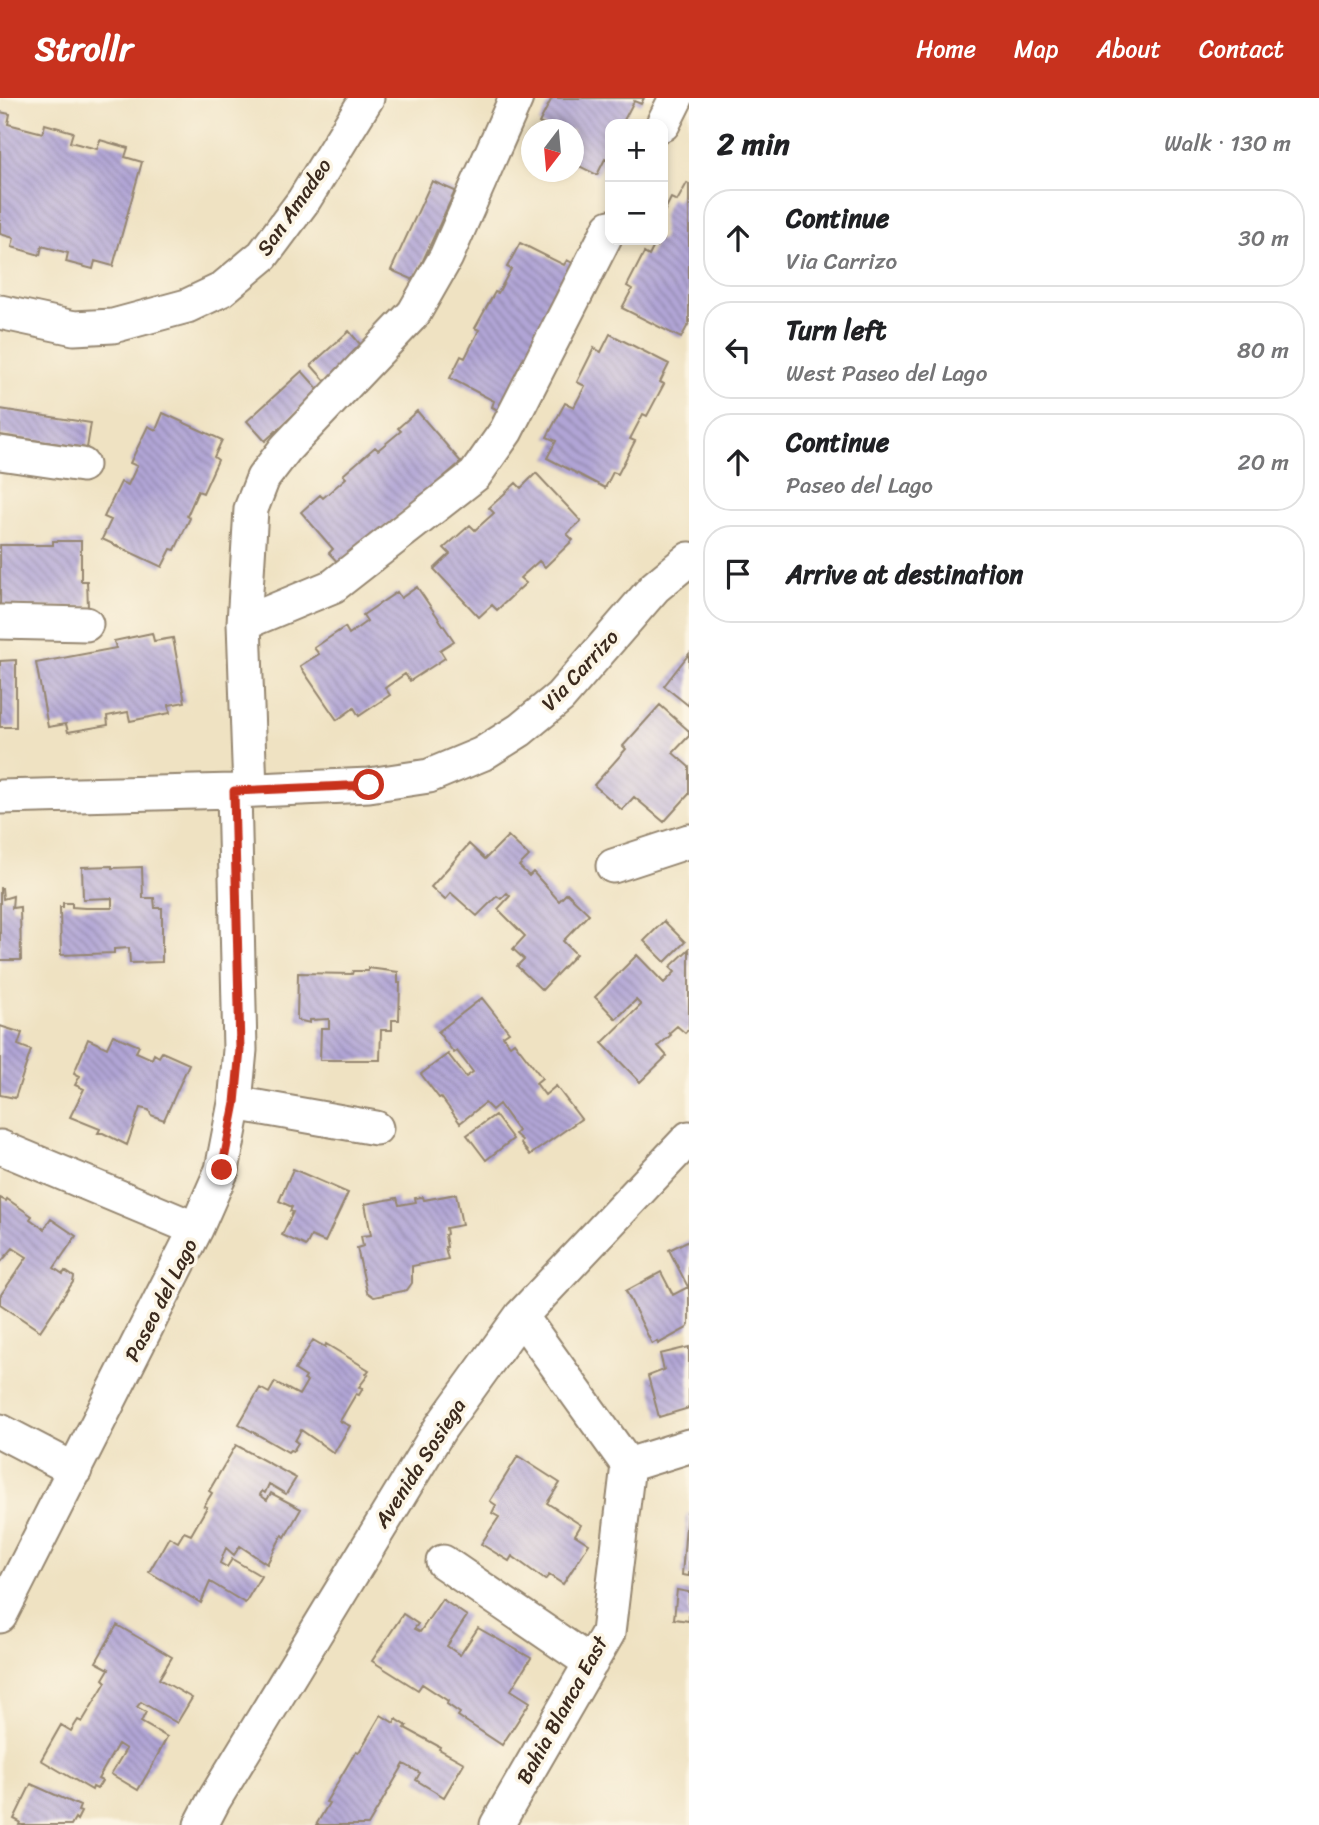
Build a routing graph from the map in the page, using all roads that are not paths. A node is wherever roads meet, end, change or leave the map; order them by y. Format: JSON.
{"nodes":[{"id":1,"x":367,"y":98,"type":"edge"},
{"id":2,"x":516,"y":98,"type":"edge"},
{"id":3,"x":676,"y":98,"type":"edge"},
{"id":4,"x":666,"y":119,"type":"edge"},
{"id":5,"x":605,"y":238,"type":"edge"},
{"id":6,"x":0,"y":312,"type":"edge"},
{"id":7,"x":0,"y":453,"type":"edge"},
{"id":8,"x":82,"y":465,"type":"dead end"},
{"id":9,"x":689,"y":559,"type":"edge"},
{"id":10,"x":0,"y":622,"type":"edge"},
{"id":11,"x":244,"y":623,"type":"junction"},
{"id":12,"x":86,"y":624,"type":"dead end"},
{"id":13,"x":242,"y":790,"type":"junction"},
{"id":14,"x":0,"y":797,"type":"edge"},
{"id":15,"x":689,"y":841,"type":"edge"},
{"id":16,"x":613,"y":866,"type":"dead end"},
{"id":17,"x":235,"y":1103,"type":"junction"},
{"id":18,"x":376,"y":1128,"type":"dead end"},
{"id":19,"x":689,"y":1138,"type":"edge"},
{"id":20,"x":0,"y":1147,"type":"edge"},
{"id":21,"x":196,"y":1229,"type":"junction"},
{"id":22,"x":521,"y":1316,"type":"junction"},
{"id":23,"x":0,"y":1431,"type":"edge"},
{"id":24,"x":689,"y":1446,"type":"edge"},
{"id":25,"x":628,"y":1465,"type":"junction"},
{"id":26,"x":75,"y":1470,"type":"junction"},
{"id":27,"x":443,"y":1562,"type":"dead end"},
{"id":28,"x":0,"y":1616,"type":"edge"},
{"id":29,"x":591,"y":1663,"type":"junction"},
{"id":30,"x":201,"y":1825,"type":"edge"},
{"id":31,"x":497,"y":1825,"type":"edge"}],
"edges":[{"from":1,"to":6,"type":"street","name":"San Amadeo"},
{"from":2,"to":11,"type":"street","name":"Paseo del Lago"},
{"from":3,"to":4,"type":"street"},
{"from":5,"to":11,"type":"street"},
{"from":7,"to":8,"type":"street"},
{"from":9,"to":13,"type":"street","name":"Via Carrizo"},
{"from":10,"to":12,"type":"street"},
{"from":11,"to":13,"type":"street","name":"Paseo del Lago"},
{"from":13,"to":14,"type":"street","name":"Via Carrizo"},
{"from":13,"to":17,"type":"street","name":"Paseo del Lago"},
{"from":15,"to":16,"type":"street"},
{"from":17,"to":18,"type":"street"},
{"from":17,"to":21,"type":"street","name":"Paseo del Lago"},
{"from":19,"to":22,"type":"street","name":"Avenida Sosiega"},
{"from":20,"to":21,"type":"street"},
{"from":21,"to":26,"type":"street","name":"Paseo del Lago"},
{"from":22,"to":25,"type":"street"},
{"from":22,"to":30,"type":"street","name":"Avenida Sosiega"},
{"from":23,"to":26,"type":"street"},
{"from":24,"to":25,"type":"street"},
{"from":25,"to":29,"type":"street","name":"Bahia Blanca East"},
{"from":26,"to":28,"type":"street","name":"Paseo del Lago"},
{"from":27,"to":29,"type":"street"},
{"from":29,"to":31,"type":"street","name":"Bahia Blanca East"}]}
